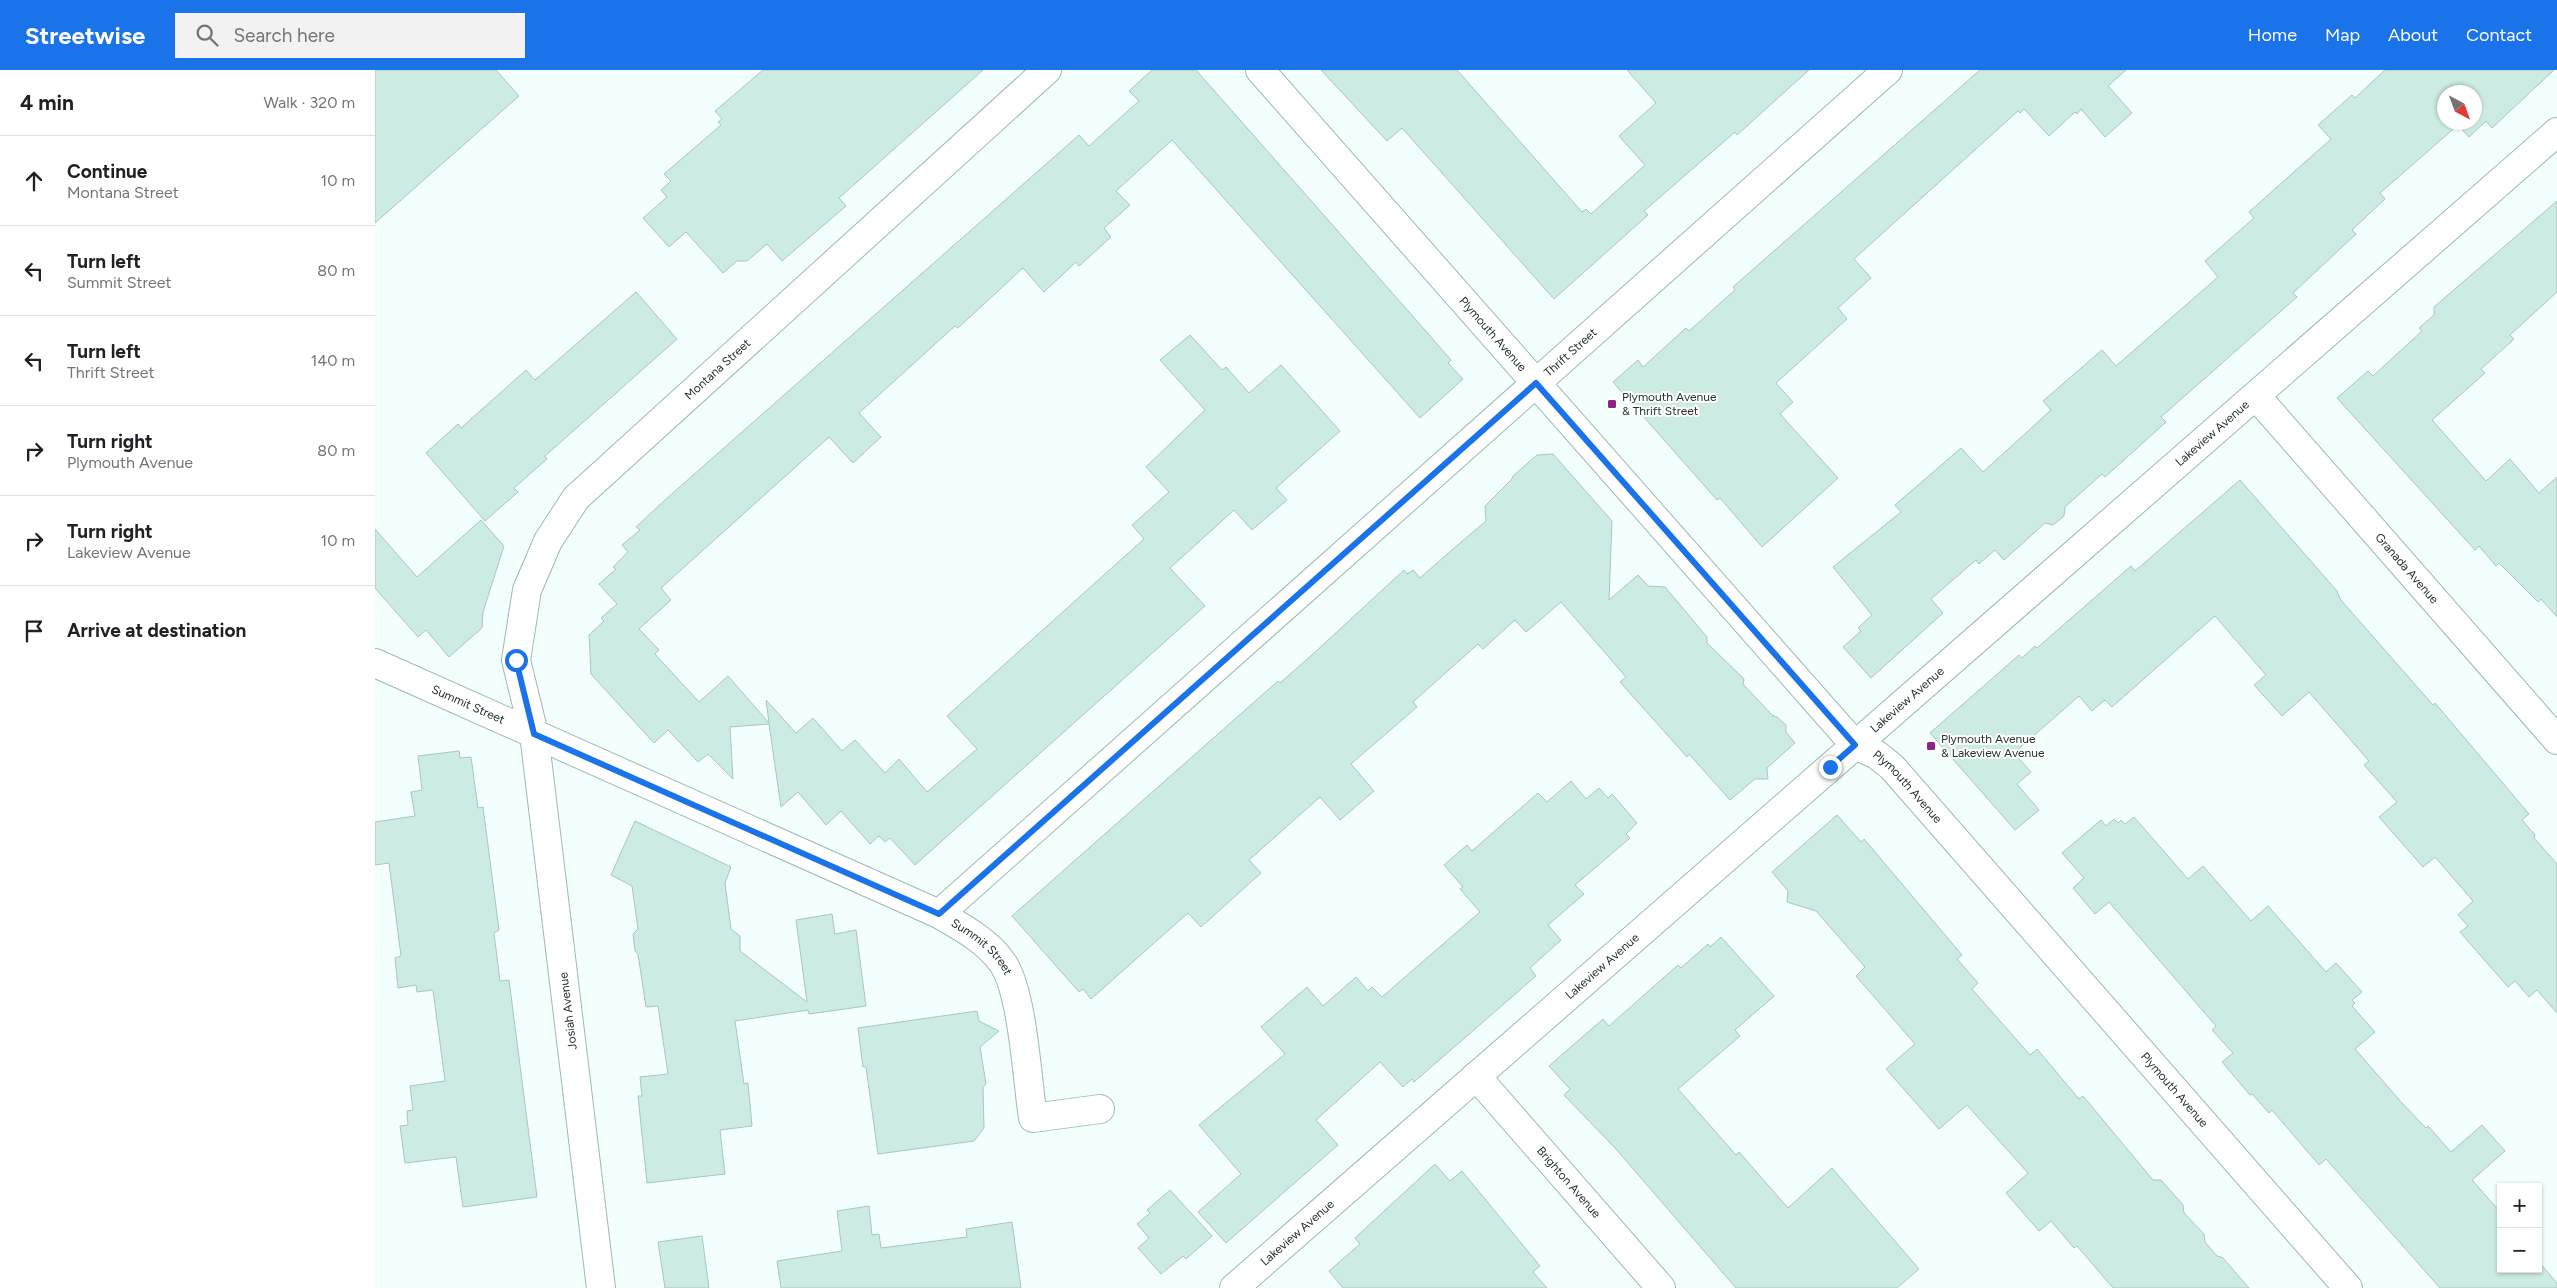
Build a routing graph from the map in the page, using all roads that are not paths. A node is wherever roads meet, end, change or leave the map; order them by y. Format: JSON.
{"nodes":[{"id":1,"x":1047,"y":70,"type":"edge"},
{"id":2,"x":1260,"y":70,"type":"edge"},
{"id":3,"x":1888,"y":70,"type":"edge"},
{"id":4,"x":2557,"y":132,"type":"edge"},
{"id":5,"x":1536,"y":383,"type":"junction"},
{"id":6,"x":2255,"y":396,"type":"junction"},
{"id":7,"x":375,"y":663,"type":"edge"},
{"id":8,"x":534,"y":734,"type":"junction"},
{"id":9,"x":2557,"y":740,"type":"edge"},
{"id":10,"x":1855,"y":745,"type":"junction"},
{"id":11,"x":939,"y":914,"type":"junction"},
{"id":12,"x":1476,"y":1076,"type":"junction"},
{"id":13,"x":1100,"y":1109,"type":"dead end"},
{"id":14,"x":601,"y":1288,"type":"edge"},
{"id":15,"x":1234,"y":1288,"type":"edge"},
{"id":16,"x":1661,"y":1288,"type":"edge"},
{"id":17,"x":2349,"y":1288,"type":"edge"}],
"edges":[{"from":1,"to":8,"type":"street","name":"Montana Street"},
{"from":2,"to":5,"type":"street","name":"Plymouth Avenue"},
{"from":3,"to":5,"type":"street","name":"Thrift Street"},
{"from":4,"to":6,"type":"street","name":"Lakeview Avenue"},
{"from":5,"to":10,"type":"street","name":"Plymouth Avenue"},
{"from":5,"to":11,"type":"street","name":"Thrift Street"},
{"from":6,"to":9,"type":"street","name":"Granada Avenue"},
{"from":6,"to":10,"type":"street","name":"Lakeview Avenue"},
{"from":7,"to":8,"type":"street","name":"Summit Street"},
{"from":8,"to":11,"type":"street","name":"Summit Street"},
{"from":8,"to":14,"type":"street","name":"Josiah Avenue"},
{"from":10,"to":12,"type":"street","name":"Lakeview Avenue"},
{"from":10,"to":17,"type":"street","name":"Plymouth Avenue"},
{"from":11,"to":13,"type":"street","name":"Summit Street"},
{"from":12,"to":15,"type":"street","name":"Lakeview Avenue"},
{"from":12,"to":16,"type":"street","name":"Brighton Avenue"}]}
